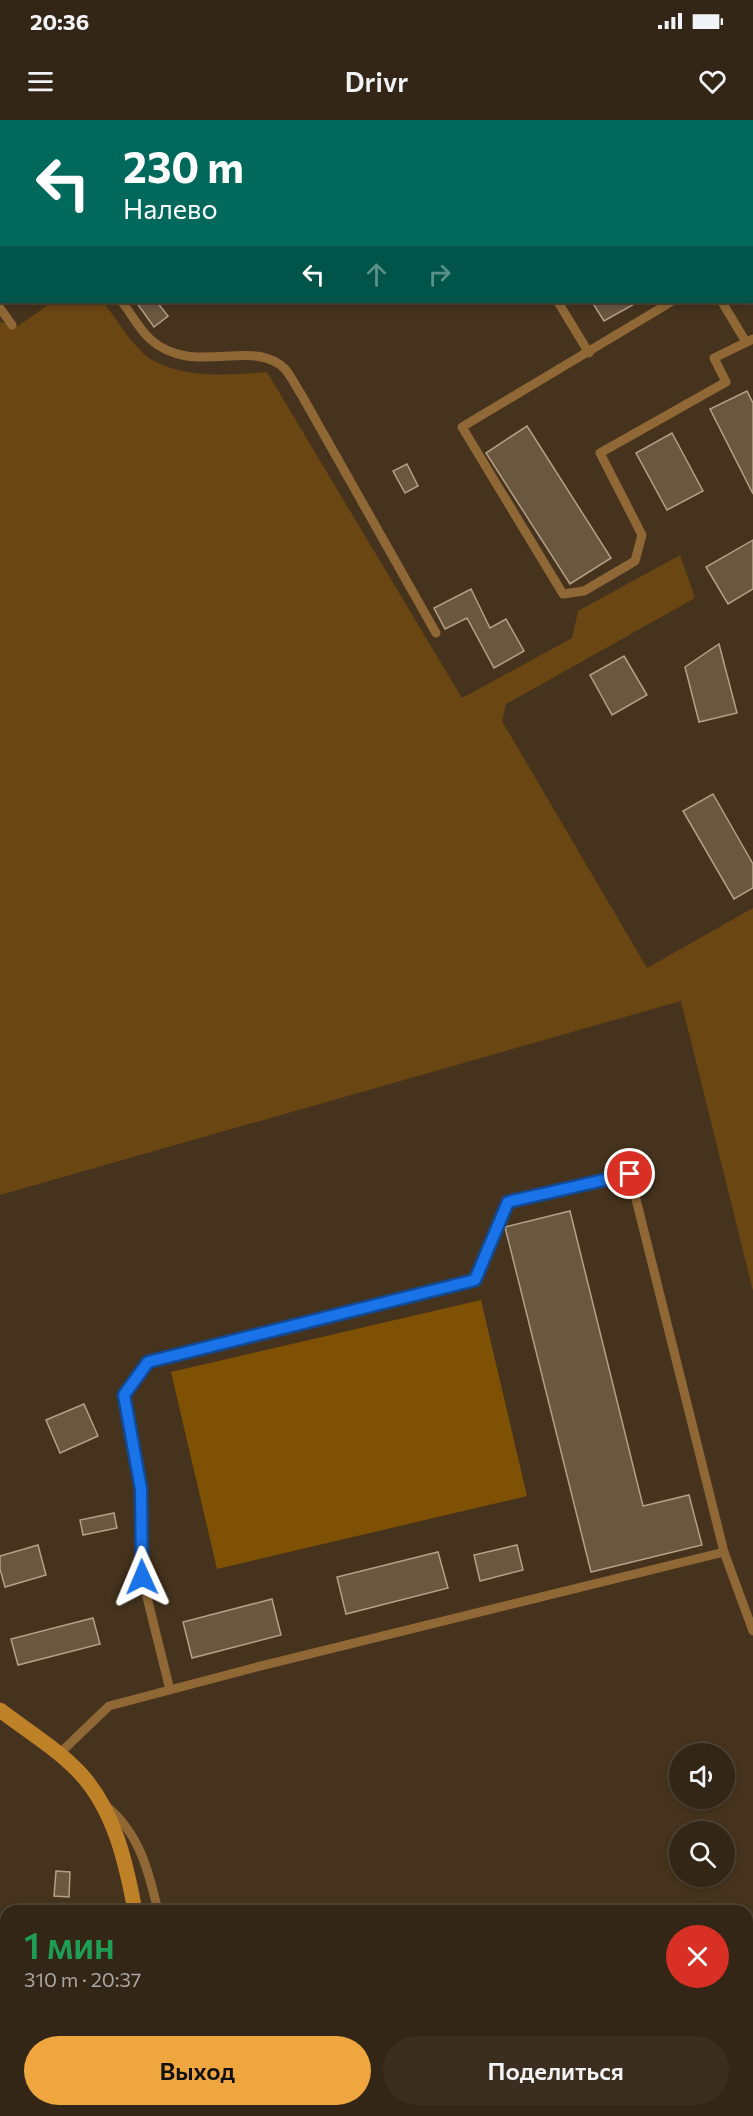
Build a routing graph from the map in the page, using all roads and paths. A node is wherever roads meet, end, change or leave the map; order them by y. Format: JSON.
{"nodes":[{"id":1,"x":123,"y":303,"type":"edge"},
{"id":2,"x":559,"y":303,"type":"edge"},
{"id":3,"x":669,"y":303,"type":"edge"},
{"id":4,"x":723,"y":303,"type":"edge"},
{"id":5,"x":0,"y":308,"type":"edge"},
{"id":6,"x":12,"y":324,"type":"dead end"},
{"id":7,"x":750,"y":340,"type":"edge"},
{"id":8,"x":589,"y":353,"type":"junction"},
{"id":9,"x":436,"y":633,"type":"dead end"},
{"id":10,"x":724,"y":1552,"type":"junction"},
{"id":11,"x":753,"y":1631,"type":"edge"},
{"id":12,"x":170,"y":1690,"type":"junction"},
{"id":13,"x":0,"y":1710,"type":"edge"},
{"id":14,"x":59,"y":1754,"type":"junction"},
{"id":15,"x":99,"y":1801,"type":"junction"},
{"id":16,"x":134,"y":1905,"type":"edge"},
{"id":17,"x":157,"y":1905,"type":"edge"}],
"edges":[{"from":1,"to":9,"type":"lane"},
{"from":2,"to":8,"type":"lane"},
{"from":3,"to":8,"type":"lane"},
{"from":4,"to":7,"type":"lane"},
{"from":5,"to":6,"type":"lane"},
{"from":7,"to":8,"type":"lane"},
{"from":10,"to":11,"type":"lane"},
{"from":10,"to":12,"type":"lane"},
{"from":10,"to":12,"type":"lane"},
{"from":12,"to":14,"type":"lane"},
{"from":13,"to":14,"type":"street"},
{"from":14,"to":15,"type":"street"},
{"from":15,"to":16,"type":"street"},
{"from":15,"to":17,"type":"lane"}]}
